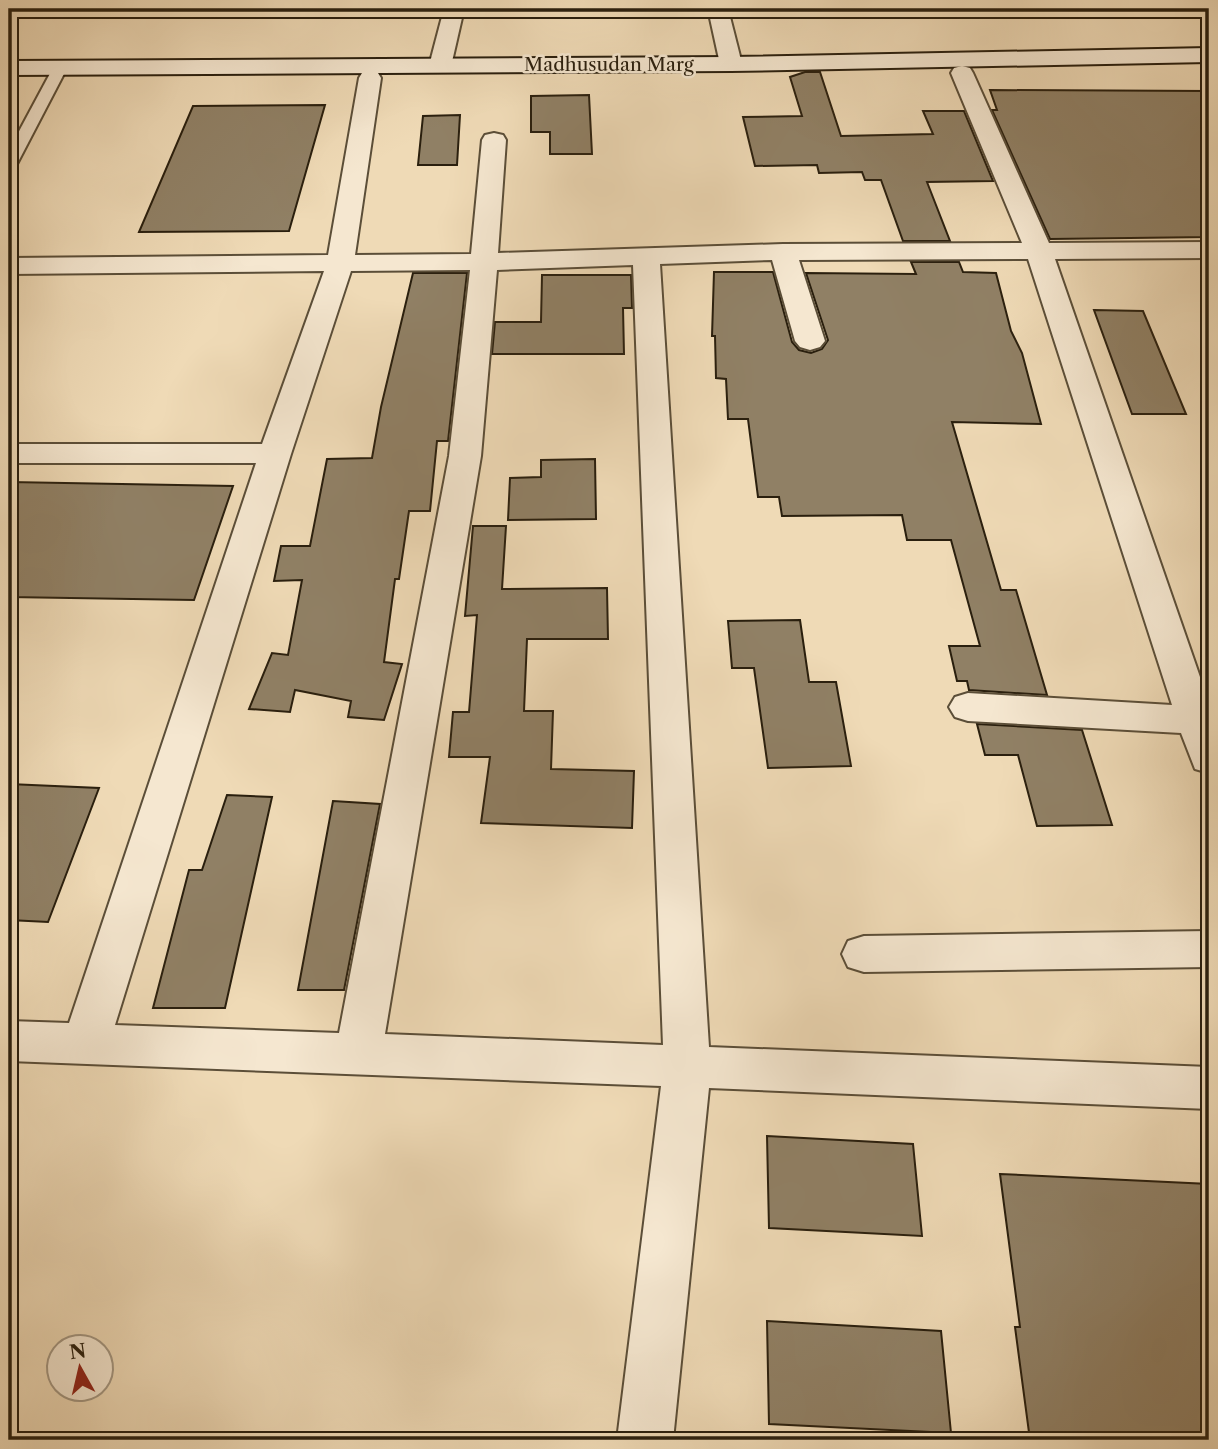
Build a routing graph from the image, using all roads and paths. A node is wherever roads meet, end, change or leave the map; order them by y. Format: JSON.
{"nodes":[{"id":1,"x":454,"y":9,"type":"edge"},
{"id":2,"x":718,"y":9,"type":"edge"},
{"id":3,"x":1209,"y":55,"type":"edge"},
{"id":4,"x":731,"y":64,"type":"junction"},
{"id":5,"x":440,"y":66,"type":"junction"},
{"id":6,"x":9,"y":68,"type":"edge"},
{"id":7,"x":1209,"y":69,"type":"edge"},
{"id":8,"x":962,"y":73,"type":"junction"},
{"id":9,"x":56,"y":74,"type":"junction"},
{"id":10,"x":370,"y":78,"type":"junction"},
{"id":11,"x":9,"y":81,"type":"edge"},
{"id":12,"x":494,"y":140,"type":"dead end"},
{"id":13,"x":9,"y":164,"type":"edge"},
{"id":14,"x":1038,"y":249,"type":"junction"},
{"id":15,"x":1209,"y":250,"type":"edge"},
{"id":16,"x":783,"y":252,"type":"junction"},
{"id":17,"x":646,"y":256,"type":"junction"},
{"id":18,"x":484,"y":262,"type":"junction"},
{"id":19,"x":340,"y":264,"type":"junction"},
{"id":20,"x":9,"y":266,"type":"edge"},
{"id":21,"x":810,"y":341,"type":"dead end"},
{"id":22,"x":9,"y":453,"type":"edge"},
{"id":23,"x":275,"y":454,"type":"junction"},
{"id":24,"x":968,"y":707,"type":"dead end"},
{"id":25,"x":1195,"y":720,"type":"junction"},
{"id":26,"x":1209,"y":759,"type":"edge"},
{"id":27,"x":1209,"y":949,"type":"edge"},
{"id":28,"x":864,"y":954,"type":"dead end"},
{"id":29,"x":9,"y":1041,"type":"edge"},
{"id":30,"x":86,"y":1043,"type":"junction"},
{"id":31,"x":359,"y":1051,"type":"junction"},
{"id":32,"x":687,"y":1069,"type":"junction"},
{"id":33,"x":1209,"y":1088,"type":"edge"},
{"id":34,"x":645,"y":1440,"type":"edge"}],
"edges":[{"from":1,"to":5,"type":"street"},
{"from":2,"to":4,"type":"street"},
{"from":3,"to":4,"type":"street","name":"Madhusudan Marg"},
{"from":4,"to":5,"type":"street","name":"Madhusudan Marg"},
{"from":5,"to":9,"type":"street","name":"Madhusudan Marg"},
{"from":6,"to":9,"type":"street","name":"Madhusudan Marg"},
{"from":7,"to":8,"type":"street","name":"Madhusudan Marg"},
{"from":8,"to":10,"type":"street","name":"Madhusudan Marg"},
{"from":8,"to":14,"type":"street"},
{"from":9,"to":10,"type":"street","name":"Madhusudan Marg"},
{"from":9,"to":11,"type":"street","name":"Madhusudan Marg"},
{"from":9,"to":13,"type":"lane"},
{"from":10,"to":19,"type":"street"},
{"from":12,"to":18,"type":"street"},
{"from":14,"to":15,"type":"street"},
{"from":14,"to":16,"type":"street"},
{"from":14,"to":25,"type":"street"},
{"from":16,"to":17,"type":"street"},
{"from":16,"to":21,"type":"street"},
{"from":17,"to":18,"type":"street"},
{"from":17,"to":32,"type":"street"},
{"from":18,"to":19,"type":"street"},
{"from":18,"to":31,"type":"street"},
{"from":19,"to":20,"type":"street"},
{"from":19,"to":23,"type":"street"},
{"from":22,"to":23,"type":"street"},
{"from":23,"to":30,"type":"street"},
{"from":24,"to":25,"type":"street"},
{"from":25,"to":26,"type":"street"},
{"from":27,"to":28,"type":"street"},
{"from":29,"to":30,"type":"street"},
{"from":30,"to":31,"type":"street"},
{"from":31,"to":32,"type":"street"},
{"from":32,"to":33,"type":"street"},
{"from":32,"to":34,"type":"street"}]}
